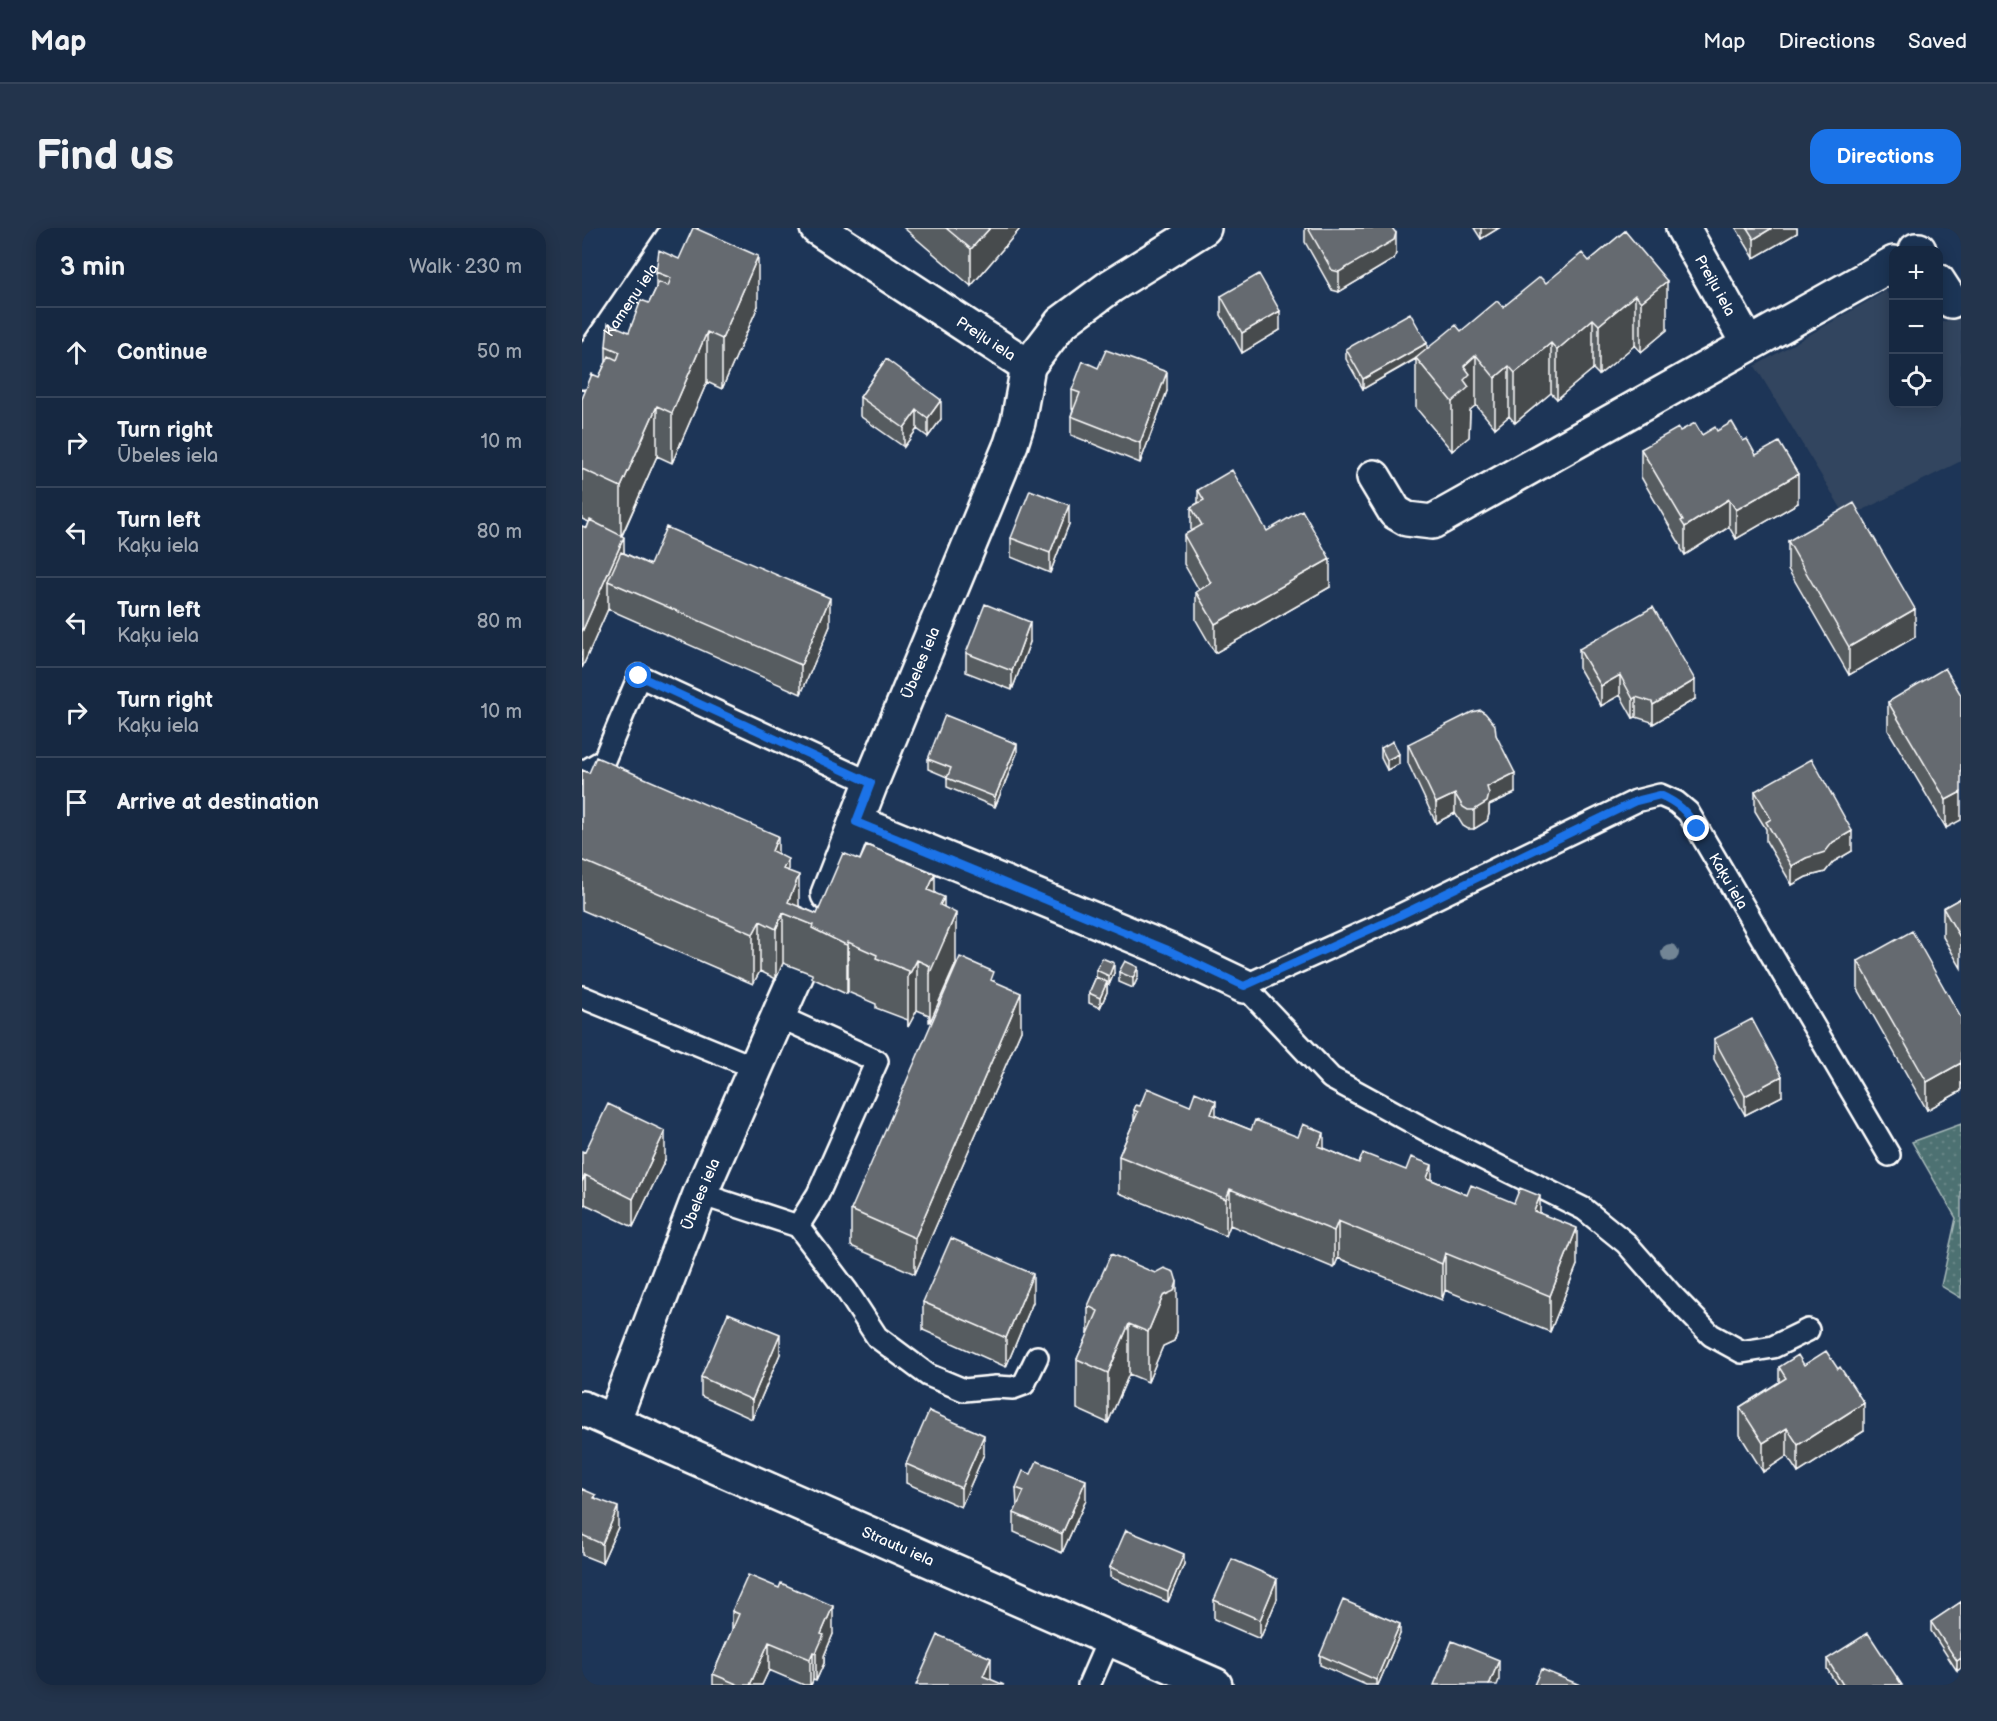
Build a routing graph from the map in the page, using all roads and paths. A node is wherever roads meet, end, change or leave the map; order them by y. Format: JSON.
{"nodes":[{"id":1,"x":680,"y":228,"type":"edge"},
{"id":2,"x":1204,"y":228,"type":"edge"},
{"id":3,"x":1683,"y":228,"type":"edge"},
{"id":4,"x":834,"y":232,"type":"edge"},
{"id":5,"x":1889,"y":265,"type":"edge"},
{"id":6,"x":1748,"y":344,"type":"junction"},
{"id":7,"x":1028,"y":366,"type":"junction"},
{"id":8,"x":582,"y":372,"type":"edge"},
{"id":9,"x":1374,"y":477,"type":"dead end"},
{"id":10,"x":582,"y":773,"type":"edge"},
{"id":11,"x":871,"y":783,"type":"junction"},
{"id":12,"x":856,"y":822,"type":"junction"},
{"id":13,"x":1244,"y":986,"type":"junction"},
{"id":14,"x":582,"y":997,"type":"edge"},
{"id":15,"x":778,"y":1016,"type":"junction"},
{"id":16,"x":756,"y":1068,"type":"junction"},
{"id":17,"x":1889,"y":1155,"type":"dead end"},
{"id":18,"x":700,"y":1194,"type":"junction"},
{"id":19,"x":798,"y":1226,"type":"junction"},
{"id":20,"x":1808,"y":1330,"type":"dead end"},
{"id":21,"x":1037,"y":1357,"type":"dead end"},
{"id":22,"x":582,"y":1408,"type":"edge"},
{"id":23,"x":613,"y":1422,"type":"junction"},
{"id":24,"x":1109,"y":1639,"type":"junction"},
{"id":25,"x":1089,"y":1685,"type":"edge"},
{"id":26,"x":1215,"y":1685,"type":"edge"}],
"edges":[{"from":1,"to":8,"type":"street","name":"Kameņu iela"},
{"from":2,"to":7,"type":"street","name":"Preiļu iela"},
{"from":3,"to":6,"type":"street","name":"Preiļu iela"},
{"from":4,"to":7,"type":"street","name":"Preiļu iela"},
{"from":5,"to":6,"type":"street"},
{"from":6,"to":9,"type":"street"},
{"from":7,"to":11,"type":"street","name":"Ūbeles iela"},
{"from":10,"to":11,"type":"lane"},
{"from":11,"to":12,"type":"street","name":"Ūbeles iela"},
{"from":12,"to":13,"type":"street"},
{"from":12,"to":15,"type":"street","name":"Ūbeles iela"},
{"from":13,"to":17,"type":"lane","name":"Kaķu iela"},
{"from":13,"to":20,"type":"lane"},
{"from":14,"to":16,"type":"lane"},
{"from":15,"to":16,"type":"street","name":"Ūbeles iela"},
{"from":15,"to":19,"type":"lane"},
{"from":16,"to":18,"type":"street","name":"Ūbeles iela"},
{"from":18,"to":19,"type":"lane"},
{"from":18,"to":23,"type":"street","name":"Ūbeles iela"},
{"from":19,"to":21,"type":"lane"},
{"from":22,"to":23,"type":"street","name":"Strautu iela"},
{"from":23,"to":24,"type":"street","name":"Strautu iela"},
{"from":24,"to":25,"type":"lane"},
{"from":24,"to":26,"type":"street","name":"Strautu iela"}]}
